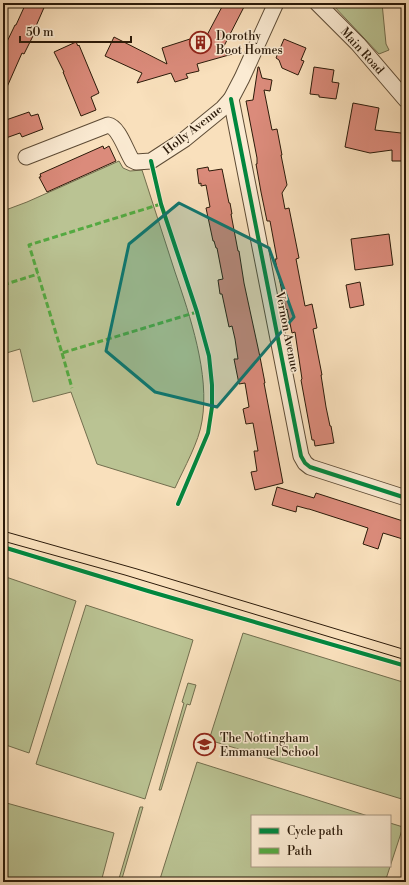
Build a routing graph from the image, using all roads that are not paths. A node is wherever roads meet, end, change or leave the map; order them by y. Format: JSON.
{"nodes":[{"id":1,"x":276,"y":3,"type":"edge"},
{"id":2,"x":317,"y":3,"type":"edge"},
{"id":3,"x":231,"y":99,"type":"junction"},
{"id":4,"x":406,"y":100,"type":"edge"},
{"id":5,"x":26,"y":157,"type":"dead end"},
{"id":6,"x":406,"y":498,"type":"edge"}],
"edges":[{"from":1,"to":3,"type":"street","name":"Holly Avenue"},
{"from":2,"to":4,"type":"street","name":"Main Road"},
{"from":3,"to":5,"type":"street","name":"Holly Avenue"},
{"from":3,"to":6,"type":"street","name":"Vernon Avenue"}]}
